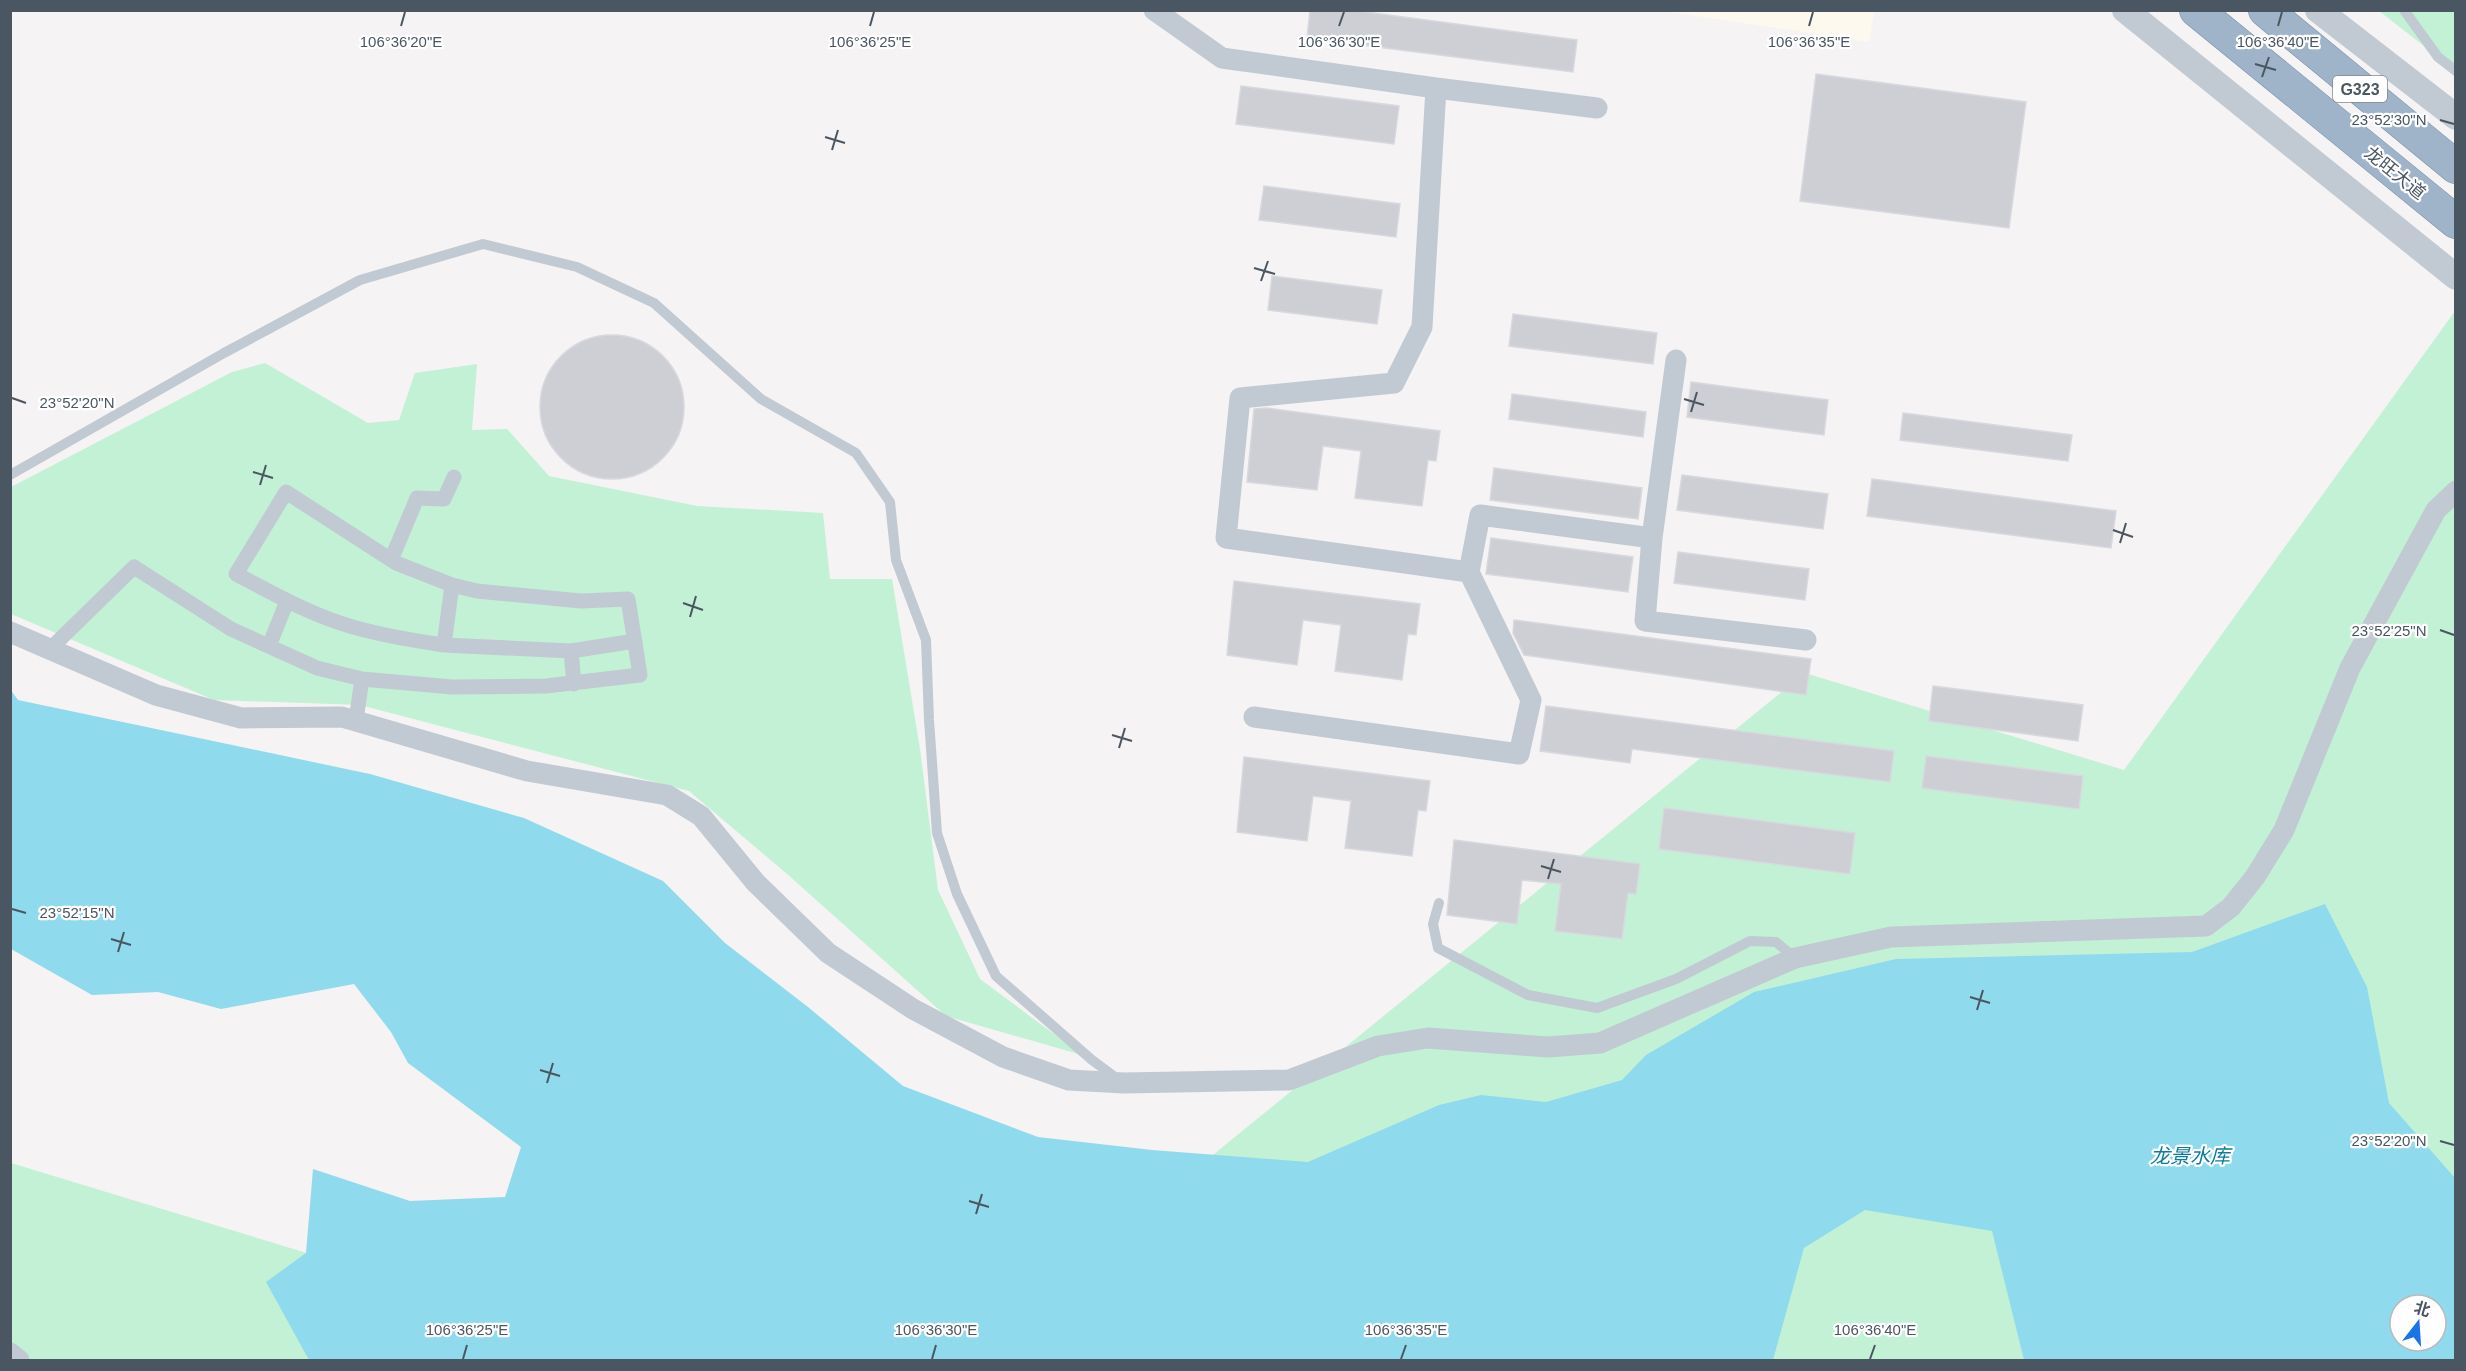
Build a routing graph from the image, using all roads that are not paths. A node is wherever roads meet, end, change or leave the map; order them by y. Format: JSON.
{"nodes":[{"id":1,"x":1154,"y":10,"type":"edge"},
{"id":2,"x":2125,"y":10,"type":"edge"},
{"id":3,"x":2196,"y":10,"type":"edge"},
{"id":4,"x":2265,"y":10,"type":"edge"},
{"id":5,"x":2318,"y":10,"type":"edge"},
{"id":6,"x":2404,"y":10,"type":"edge"},
{"id":7,"x":2456,"y":71,"type":"edge"},
{"id":8,"x":1436,"y":88,"type":"junction"},
{"id":9,"x":1597,"y":108,"type":"dead end"},
{"id":10,"x":2456,"y":117,"type":"edge"},
{"id":11,"x":2456,"y":166,"type":"edge"},
{"id":12,"x":2456,"y":222,"type":"edge"},
{"id":13,"x":2456,"y":277,"type":"edge"},
{"id":14,"x":1676,"y":360,"type":"dead end"},
{"id":15,"x":10,"y":475,"type":"edge"},
{"id":16,"x":454,"y":477,"type":"dead end"},
{"id":17,"x":2456,"y":491,"type":"edge"},
{"id":18,"x":1652,"y":538,"type":"junction"},
{"id":19,"x":391,"y":560,"type":"junction"},
{"id":20,"x":1469,"y":572,"type":"junction"},
{"id":21,"x":452,"y":585,"type":"junction"},
{"id":22,"x":287,"y":601,"type":"junction"},
{"id":23,"x":10,"y":632,"type":"edge"},
{"id":24,"x":1806,"y":640,"type":"dead end"},
{"id":25,"x":635,"y":641,"type":"junction"},
{"id":26,"x":444,"y":645,"type":"junction"},
{"id":27,"x":269,"y":646,"type":"junction"},
{"id":28,"x":49,"y":650,"type":"junction"},
{"id":29,"x":571,"y":651,"type":"junction"},
{"id":30,"x":362,"y":679,"type":"junction"},
{"id":31,"x":574,"y":684,"type":"junction"},
{"id":32,"x":1254,"y":717,"type":"dead end"},
{"id":33,"x":356,"y":720,"type":"junction"},
{"id":34,"x":1438,"y":903,"type":"dead end"},
{"id":35,"x":1795,"y":958,"type":"junction"},
{"id":36,"x":1124,"y":1083,"type":"junction"},
{"id":37,"x":10,"y":1353,"type":"edge"},
{"id":38,"x":19,"y":1360,"type":"edge"}],
"edges":[{"from":1,"to":8,"type":"street"},
{"from":2,"to":13,"type":"street"},
{"from":3,"to":12,"type":"highway","name":"龙旺大道","number":"G323"},
{"from":4,"to":11,"type":"highway","number":"G323"},
{"from":5,"to":10,"type":"street"},
{"from":6,"to":7,"type":"lane"},
{"from":8,"to":9,"type":"street"},
{"from":8,"to":20,"type":"street"},
{"from":14,"to":18,"type":"street"},
{"from":15,"to":36,"type":"lane"},
{"from":16,"to":19,"type":"street"},
{"from":17,"to":35,"type":"street"},
{"from":18,"to":20,"type":"street"},
{"from":18,"to":24,"type":"street"},
{"from":19,"to":21,"type":"street"},
{"from":19,"to":22,"type":"street"},
{"from":20,"to":32,"type":"street"},
{"from":21,"to":25,"type":"street"},
{"from":21,"to":26,"type":"street"},
{"from":22,"to":26,"type":"street"},
{"from":22,"to":27,"type":"street"},
{"from":23,"to":28,"type":"street"},
{"from":25,"to":29,"type":"street"},
{"from":25,"to":31,"type":"street"},
{"from":26,"to":29,"type":"street"},
{"from":27,"to":28,"type":"street"},
{"from":27,"to":30,"type":"street"},
{"from":28,"to":33,"type":"street"},
{"from":29,"to":31,"type":"street"},
{"from":30,"to":31,"type":"street"},
{"from":30,"to":33,"type":"street"},
{"from":33,"to":36,"type":"street"},
{"from":34,"to":35,"type":"lane"},
{"from":35,"to":36,"type":"street"},
{"from":37,"to":38,"type":"street"}]}
